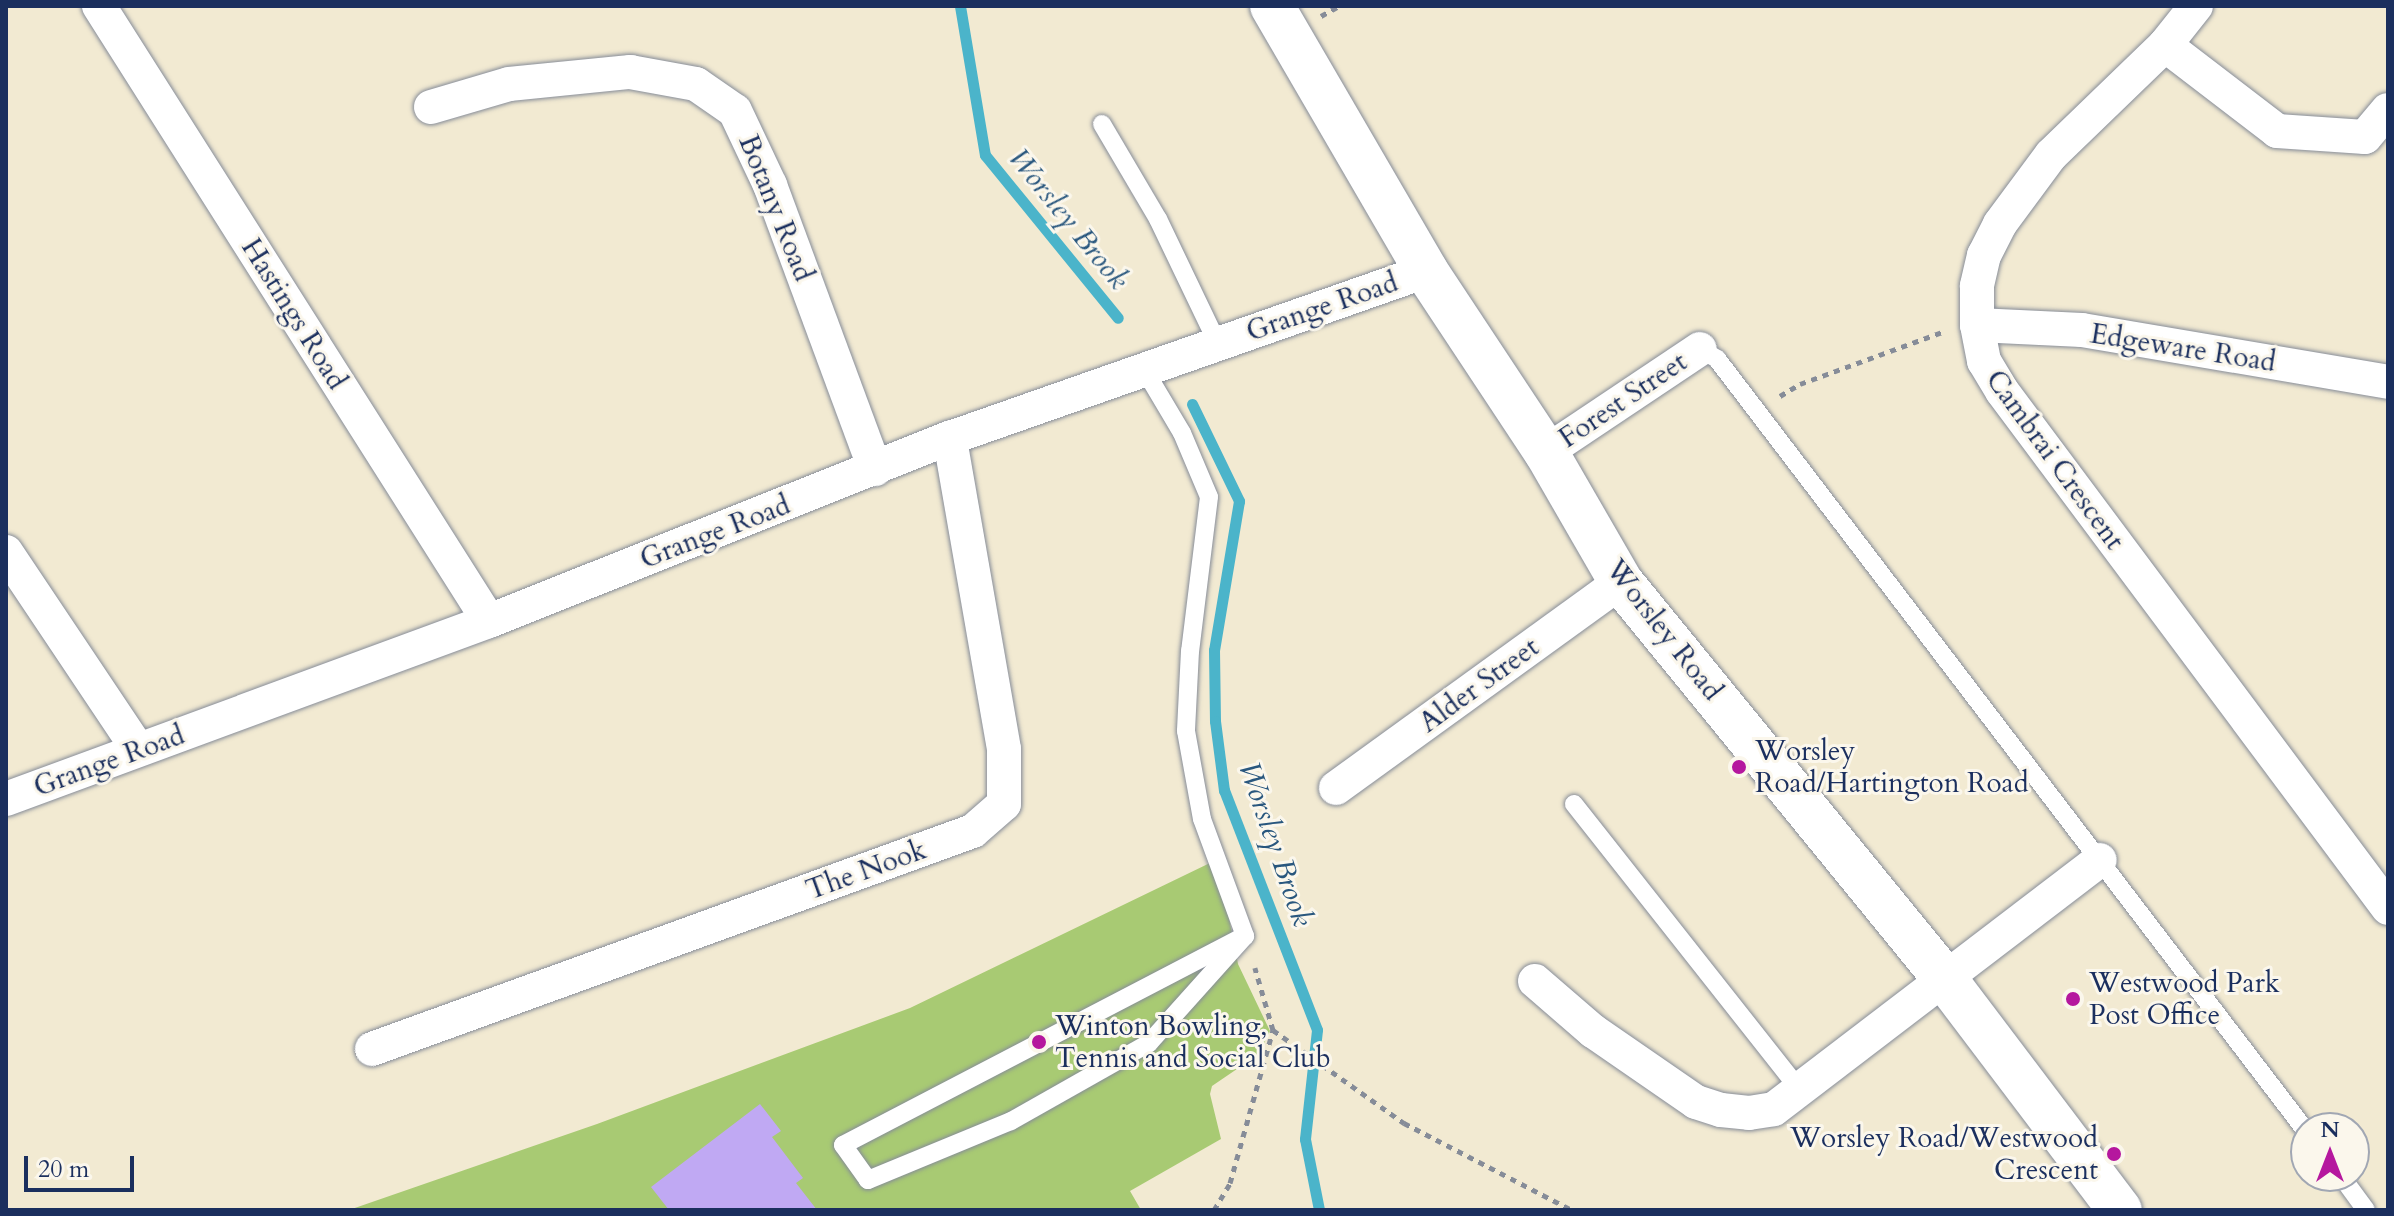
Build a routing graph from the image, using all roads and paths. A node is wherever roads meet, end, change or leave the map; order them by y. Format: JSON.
{"nodes":[{"id":1,"x":99,"y":6,"type":"edge"},
{"id":2,"x":1272,"y":6,"type":"edge"},
{"id":3,"x":2196,"y":6,"type":"edge"},
{"id":4,"x":2165,"y":45,"type":"junction"},
{"id":5,"x":431,"y":107,"type":"dead end"},
{"id":6,"x":2388,"y":110,"type":"edge"},
{"id":7,"x":1102,"y":124,"type":"dead end"},
{"id":8,"x":1426,"y":271,"type":"junction"},
{"id":9,"x":1977,"y":325,"type":"junction"},
{"id":10,"x":1218,"y":344,"type":"junction"},
{"id":11,"x":1700,"y":349,"type":"joint"},
{"id":12,"x":1144,"y":369,"type":"junction"},
{"id":13,"x":2388,"y":382,"type":"edge"},
{"id":14,"x":1756,"y":411,"type":"junction"},
{"id":15,"x":950,"y":438,"type":"junction"},
{"id":16,"x":1546,"y":452,"type":"junction"},
{"id":17,"x":875,"y":469,"type":"junction"},
{"id":18,"x":6,"y":552,"type":"edge"},
{"id":19,"x":1621,"y":582,"type":"junction"},
{"id":20,"x":489,"y":621,"type":"junction"},
{"id":21,"x":138,"y":749,"type":"junction"},
{"id":22,"x":1336,"y":788,"type":"dead end"},
{"id":23,"x":6,"y":799,"type":"edge"},
{"id":24,"x":1574,"y":804,"type":"dead end"},
{"id":25,"x":2100,"y":860,"type":"junction"},
{"id":26,"x":2388,"y":908,"type":"edge"},
{"id":27,"x":1245,"y":936,"type":"junction"},
{"id":28,"x":1945,"y":979,"type":"junction"},
{"id":29,"x":1535,"y":981,"type":"dead end"},
{"id":30,"x":1273,"y":1030,"type":"junction"},
{"id":31,"x":372,"y":1049,"type":"dead end"},
{"id":32,"x":1801,"y":1091,"type":"junction"},
{"id":33,"x":2292,"y":1112,"type":"edge"},
{"id":34,"x":2353,"y":1192,"type":"edge"},
{"id":35,"x":1214,"y":1210,"type":"edge"},
{"id":36,"x":1572,"y":1210,"type":"edge"},
{"id":37,"x":2120,"y":1210,"type":"edge"},
{"id":38,"x":2366,"y":1210,"type":"edge"}],
"edges":[{"from":1,"to":20,"type":"street","name":"Hastings Road"},
{"from":2,"to":8,"type":"main road","name":"Worsley Road"},
{"from":3,"to":4,"type":"street","name":"Cambrai Crescent"},
{"from":4,"to":6,"type":"street"},
{"from":4,"to":9,"type":"street","name":"Cambrai Crescent"},
{"from":5,"to":17,"type":"street","name":"Botany Road"},
{"from":7,"to":10,"type":"lane"},
{"from":8,"to":10,"type":"street","name":"Grange Road"},
{"from":8,"to":16,"type":"main road","name":"Worsley Road"},
{"from":9,"to":13,"type":"street","name":"Edgeware Road"},
{"from":9,"to":14,"type":"path"},
{"from":9,"to":26,"type":"street","name":"Cambrai Crescent"},
{"from":10,"to":12,"type":"street","name":"Grange Road"},
{"from":11,"to":14,"type":"lane"},
{"from":11,"to":16,"type":"street","name":"Forest Street"},
{"from":12,"to":15,"type":"street","name":"Grange Road"},
{"from":12,"to":27,"type":"lane"},
{"from":14,"to":25,"type":"lane"},
{"from":15,"to":17,"type":"street","name":"Grange Road"},
{"from":15,"to":31,"type":"street","name":"The Nook"},
{"from":16,"to":19,"type":"main road","name":"Worsley Road"},
{"from":17,"to":20,"type":"street","name":"Grange Road"},
{"from":18,"to":21,"type":"street"},
{"from":19,"to":22,"type":"street","name":"Alder Street"},
{"from":19,"to":28,"type":"main road","name":"Worsley Road"},
{"from":20,"to":21,"type":"street","name":"Grange Road"},
{"from":21,"to":23,"type":"street","name":"Grange Road"},
{"from":24,"to":32,"type":"lane"},
{"from":25,"to":28,"type":"street"},
{"from":25,"to":33,"type":"lane"},
{"from":27,"to":27,"type":"lane"},
{"from":27,"to":30,"type":"path"},
{"from":28,"to":32,"type":"street"},
{"from":28,"to":37,"type":"main road","name":"Worsley Road"},
{"from":29,"to":32,"type":"street"},
{"from":30,"to":35,"type":"path"},
{"from":30,"to":36,"type":"path"},
{"from":34,"to":38,"type":"lane"}]}
